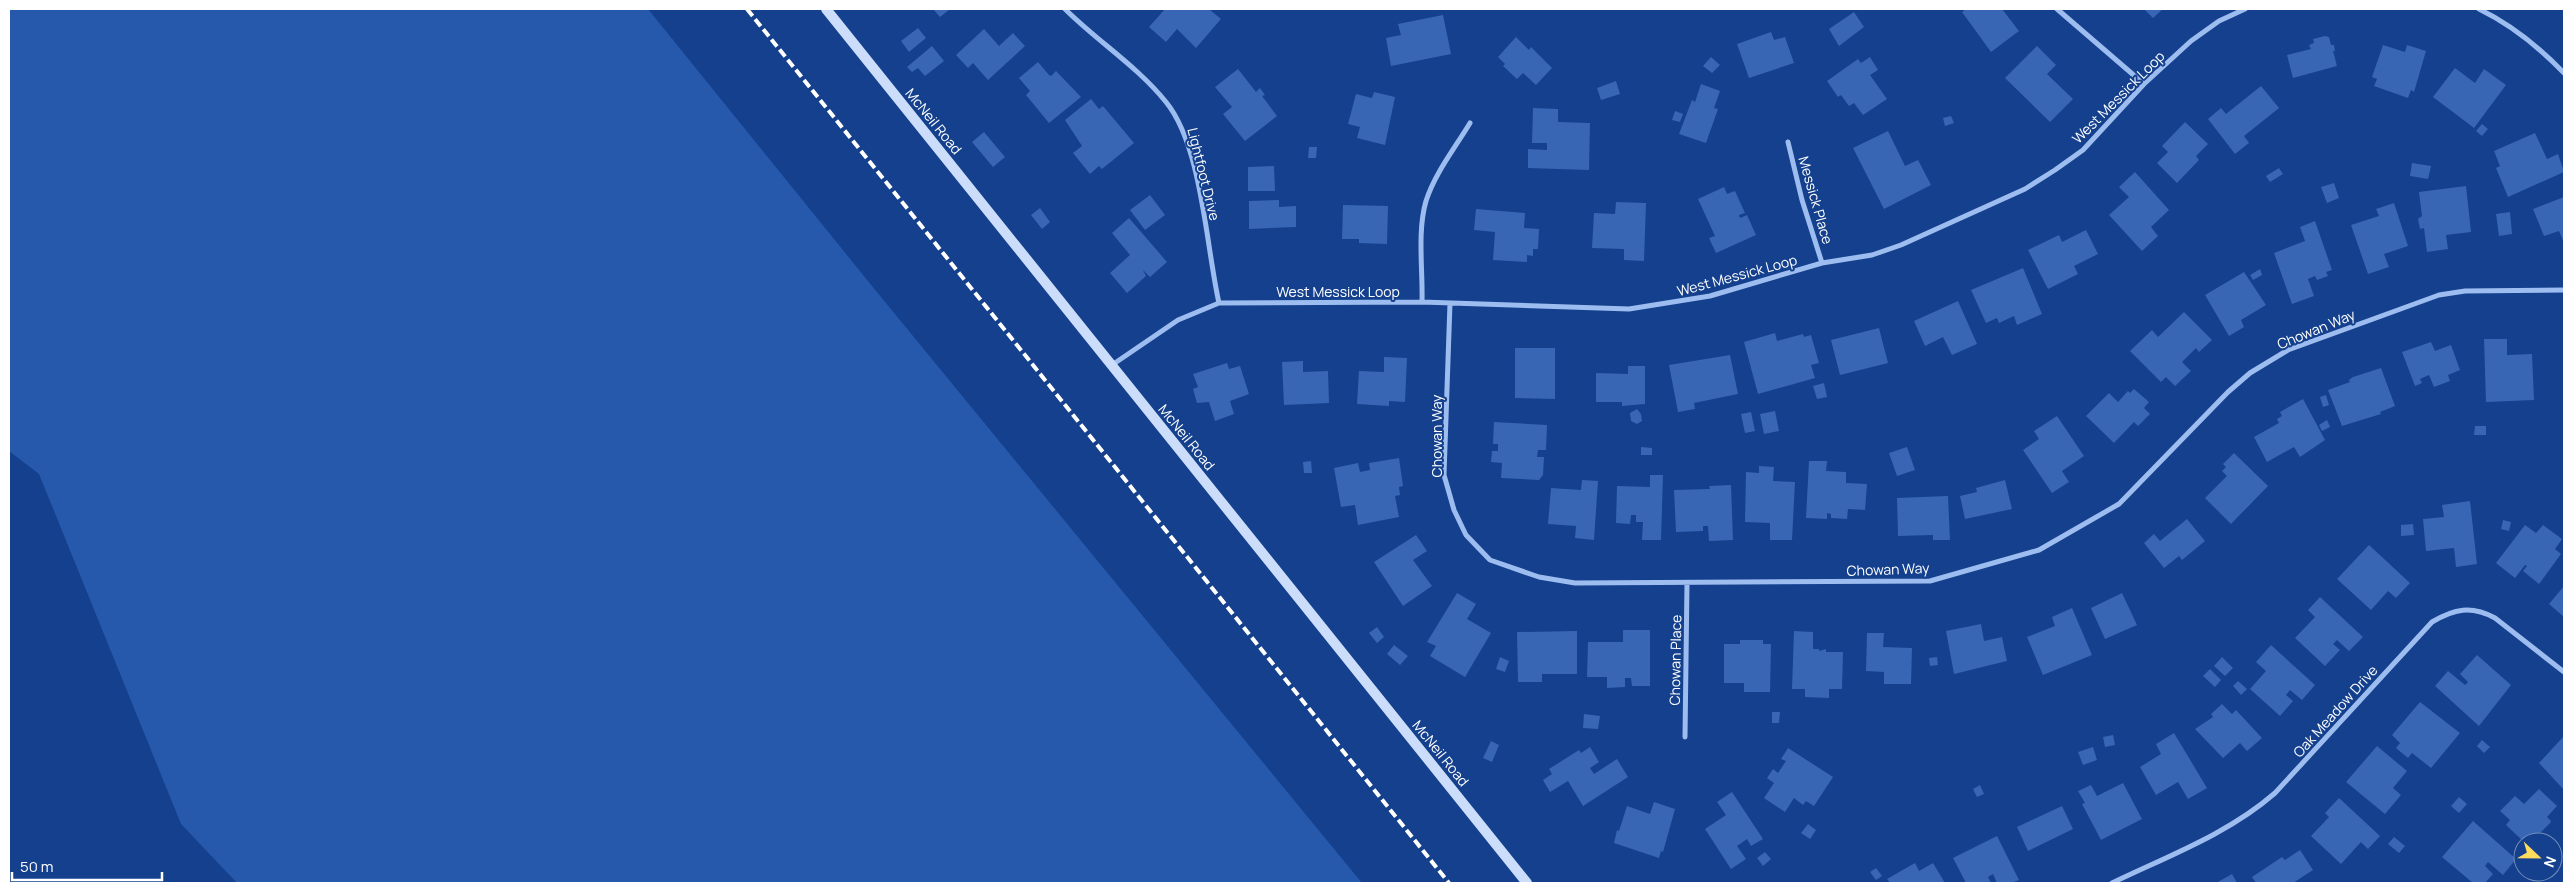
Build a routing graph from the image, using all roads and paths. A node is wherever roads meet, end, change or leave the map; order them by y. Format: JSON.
{"nodes":[{"id":1,"x":826,"y":9,"type":"edge"},
{"id":2,"x":1065,"y":9,"type":"edge"},
{"id":3,"x":2057,"y":9,"type":"edge"},
{"id":4,"x":2245,"y":9,"type":"edge"},
{"id":5,"x":2479,"y":9,"type":"edge"},
{"id":6,"x":2564,"y":73,"type":"edge"},
{"id":7,"x":2144,"y":84,"type":"junction"},
{"id":8,"x":1470,"y":123,"type":"dead end"},
{"id":9,"x":1788,"y":142,"type":"dead end"},
{"id":10,"x":1822,"y":263,"type":"junction"},
{"id":11,"x":2564,"y":290,"type":"edge"},
{"id":12,"x":1422,"y":302,"type":"junction"},
{"id":13,"x":1219,"y":303,"type":"junction"},
{"id":14,"x":1450,"y":303,"type":"junction"},
{"id":15,"x":1112,"y":365,"type":"junction"},
{"id":16,"x":1688,"y":583,"type":"junction"},
{"id":17,"x":2564,"y":672,"type":"edge"},
{"id":18,"x":1685,"y":737,"type":"dead end"},
{"id":19,"x":1528,"y":883,"type":"edge"},
{"id":20,"x":2112,"y":883,"type":"edge"}],
"edges":[{"from":1,"to":15,"type":"main road","name":"McNeil Road"},
{"from":2,"to":13,"type":"street","name":"Lightfoot Drive"},
{"from":3,"to":7,"type":"street"},
{"from":4,"to":7,"type":"street","name":"West Messick Loop"},
{"from":5,"to":6,"type":"street"},
{"from":7,"to":10,"type":"street","name":"West Messick Loop"},
{"from":8,"to":12,"type":"street"},
{"from":9,"to":10,"type":"street","name":"Messick Place"},
{"from":10,"to":14,"type":"street","name":"West Messick Loop"},
{"from":11,"to":16,"type":"street","name":"Chowan Way"},
{"from":12,"to":13,"type":"street","name":"West Messick Loop"},
{"from":12,"to":14,"type":"street","name":"West Messick Loop"},
{"from":13,"to":15,"type":"street","name":"West Messick Loop"},
{"from":14,"to":16,"type":"street","name":"Chowan Way"},
{"from":15,"to":19,"type":"main road","name":"McNeil Road"},
{"from":16,"to":18,"type":"street","name":"Chowan Place"},
{"from":17,"to":20,"type":"street","name":"Oak Meadow Drive"}]}
